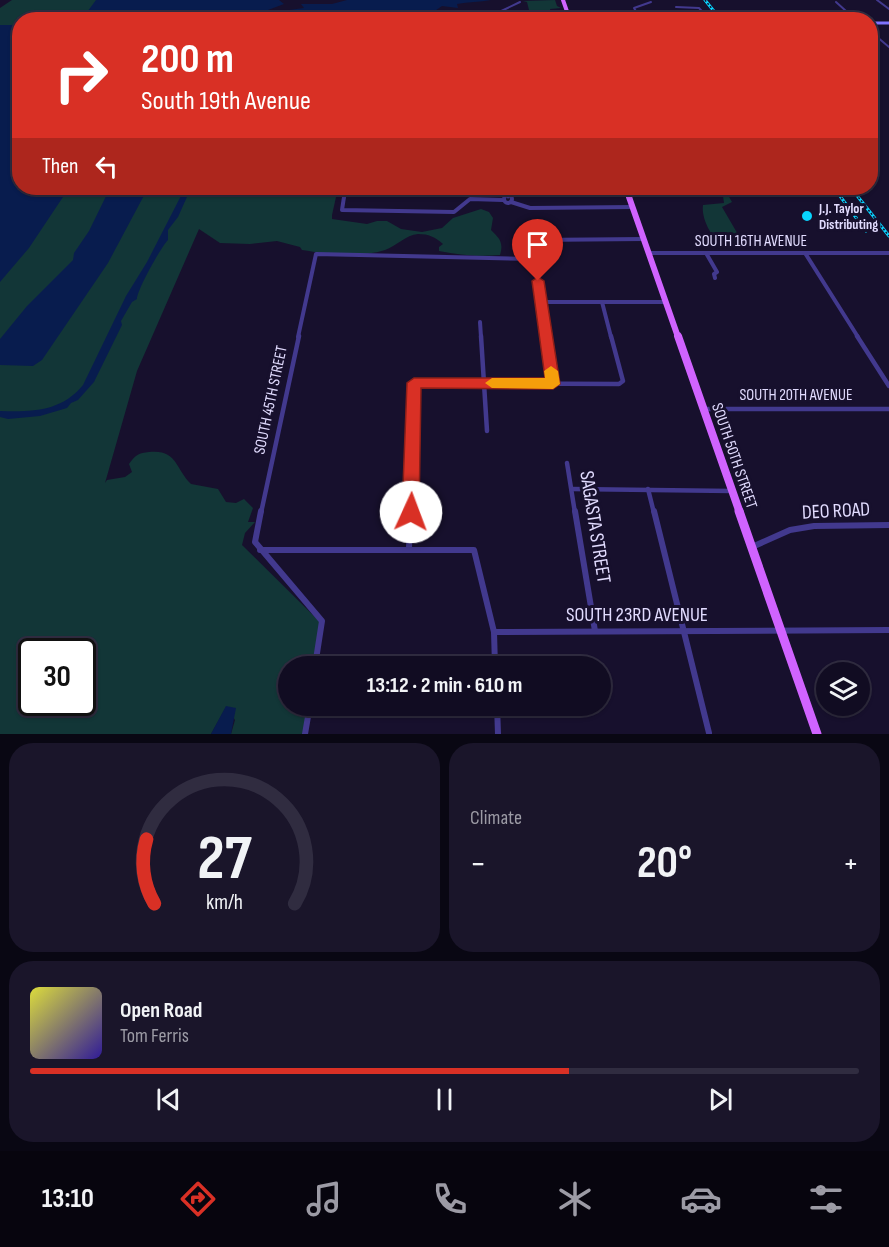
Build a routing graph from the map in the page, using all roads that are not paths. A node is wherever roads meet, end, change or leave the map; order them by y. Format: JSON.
{"nodes":[{"id":1,"x":877,"y":0,"type":"edge"},
{"id":2,"x":520,"y":2,"type":"dead end"},
{"id":3,"x":651,"y":2,"type":"dead end"},
{"id":4,"x":836,"y":2,"type":"dead end"},
{"id":5,"x":514,"y":5,"type":"junction"},
{"id":6,"x":629,"y":5,"type":"dead end"},
{"id":7,"x":676,"y":7,"type":"dead end"},
{"id":8,"x":634,"y":8,"type":"junction"},
{"id":9,"x":889,"y":9,"type":"edge"},
{"id":10,"x":499,"y":12,"type":"edge"},
{"id":11,"x":518,"y":12,"type":"edge"},
{"id":12,"x":636,"y":12,"type":"edge"},
{"id":13,"x":703,"y":12,"type":"edge"},
{"id":14,"x":847,"y":12,"type":"edge"},
{"id":15,"x":345,"y":195,"type":"edge"},
{"id":16,"x":629,"y":195,"type":"edge"},
{"id":17,"x":508,"y":196,"type":"joint"},
{"id":18,"x":503,"y":200,"type":"junction"},
{"id":19,"x":511,"y":202,"type":"junction"},
{"id":20,"x":633,"y":207,"type":"junction"},
{"id":21,"x":644,"y":239,"type":"junction"},
{"id":22,"x":649,"y":253,"type":"junction"},
{"id":23,"x":706,"y":253,"type":"junction"},
{"id":24,"x":805,"y":253,"type":"junction"},
{"id":25,"x":889,"y":253,"type":"edge"},
{"id":26,"x":535,"y":259,"type":"junction"},
{"id":27,"x":716,"y":278,"type":"dead end"},
{"id":28,"x":541,"y":302,"type":"junction"},
{"id":29,"x":602,"y":302,"type":"junction"},
{"id":30,"x":666,"y":302,"type":"junction"},
{"id":31,"x":480,"y":322,"type":"dead end"},
{"id":32,"x":484,"y":383,"type":"junction"},
{"id":33,"x":553,"y":384,"type":"junction"},
{"id":34,"x":889,"y":386,"type":"edge"},
{"id":35,"x":703,"y":409,"type":"junction"},
{"id":36,"x":889,"y":409,"type":"edge"},
{"id":37,"x":487,"y":431,"type":"dead end"},
{"id":38,"x":567,"y":464,"type":"dead end"},
{"id":39,"x":572,"y":489,"type":"junction"},
{"id":40,"x":648,"y":489,"type":"junction"},
{"id":41,"x":732,"y":491,"type":"junction"},
{"id":42,"x":889,"y":525,"type":"edge"},
{"id":43,"x":752,"y":547,"type":"junction"},
{"id":44,"x":409,"y":549,"type":"junction"},
{"id":45,"x":260,"y":550,"type":"junction"},
{"id":46,"x":889,"y":630,"type":"edge"},
{"id":47,"x":595,"y":631,"type":"junction"},
{"id":48,"x":684,"y":631,"type":"junction"},
{"id":49,"x":781,"y":631,"type":"junction"},
{"id":50,"x":494,"y":632,"type":"junction"},
{"id":51,"x":317,"y":656,"type":"edge"},
{"id":52,"x":495,"y":656,"type":"edge"},
{"id":53,"x":307,"y":716,"type":"edge"},
{"id":54,"x":497,"y":716,"type":"edge"},
{"id":55,"x":710,"y":733,"type":"edge"},
{"id":56,"x":305,"y":734,"type":"edge"},
{"id":57,"x":498,"y":734,"type":"edge"},
{"id":58,"x":817,"y":734,"type":"edge"}],
"edges":[{"from":1,"to":9,"type":"street"},
{"from":2,"to":5,"type":"street"},
{"from":3,"to":8,"type":"street"},
{"from":4,"to":14,"type":"street"},
{"from":5,"to":10,"type":"street"},
{"from":5,"to":11,"type":"street"},
{"from":6,"to":8,"type":"street"},
{"from":7,"to":13,"type":"street"},
{"from":8,"to":12,"type":"street"},
{"from":15,"to":18,"type":"street"},
{"from":16,"to":20,"type":"main road","name":"SOUTH 50TH STREET"},
{"from":17,"to":18,"type":"street"},
{"from":17,"to":19,"type":"street"},
{"from":18,"to":19,"type":"street"},
{"from":19,"to":20,"type":"street"},
{"from":20,"to":21,"type":"main road","name":"SOUTH 50TH STREET"},
{"from":21,"to":22,"type":"main road","name":"SOUTH 50TH STREET"},
{"from":21,"to":26,"type":"street"},
{"from":22,"to":23,"type":"street","name":"SOUTH 16TH AVENUE"},
{"from":22,"to":30,"type":"main road","name":"SOUTH 50TH STREET"},
{"from":23,"to":24,"type":"street","name":"SOUTH 16TH AVENUE"},
{"from":23,"to":27,"type":"street"},
{"from":24,"to":25,"type":"street","name":"SOUTH 16TH AVENUE"},
{"from":24,"to":34,"type":"street"},
{"from":26,"to":28,"type":"street"},
{"from":26,"to":45,"type":"street","name":"SOUTH 45TH STREET"},
{"from":28,"to":29,"type":"street"},
{"from":28,"to":33,"type":"street"},
{"from":29,"to":30,"type":"street"},
{"from":29,"to":33,"type":"street"},
{"from":30,"to":35,"type":"main road","name":"SOUTH 50TH STREET"},
{"from":31,"to":32,"type":"street"},
{"from":32,"to":33,"type":"street"},
{"from":32,"to":37,"type":"street"},
{"from":32,"to":44,"type":"street"},
{"from":35,"to":36,"type":"street","name":"SOUTH 20TH AVENUE"},
{"from":35,"to":41,"type":"main road","name":"SOUTH 50TH STREET"},
{"from":38,"to":39,"type":"street","name":"SAGASTA STREET"},
{"from":39,"to":40,"type":"street"},
{"from":39,"to":47,"type":"street","name":"SAGASTA STREET"},
{"from":40,"to":41,"type":"street"},
{"from":40,"to":48,"type":"street"},
{"from":41,"to":43,"type":"main road","name":"SOUTH 50TH STREET"},
{"from":42,"to":43,"type":"street","name":"DEO ROAD"},
{"from":43,"to":49,"type":"main road","name":"SOUTH 50TH STREET"},
{"from":44,"to":45,"type":"street"},
{"from":44,"to":50,"type":"street"},
{"from":45,"to":51,"type":"street"},
{"from":46,"to":49,"type":"street","name":"SOUTH 23RD AVENUE"},
{"from":47,"to":48,"type":"street","name":"SOUTH 23RD AVENUE"},
{"from":47,"to":50,"type":"street","name":"SOUTH 23RD AVENUE"},
{"from":48,"to":49,"type":"street","name":"SOUTH 23RD AVENUE"},
{"from":48,"to":55,"type":"street"},
{"from":49,"to":58,"type":"main road","name":"SOUTH 50TH STREET"},
{"from":50,"to":52,"type":"street"},
{"from":53,"to":56,"type":"street"},
{"from":54,"to":57,"type":"street"}]}
